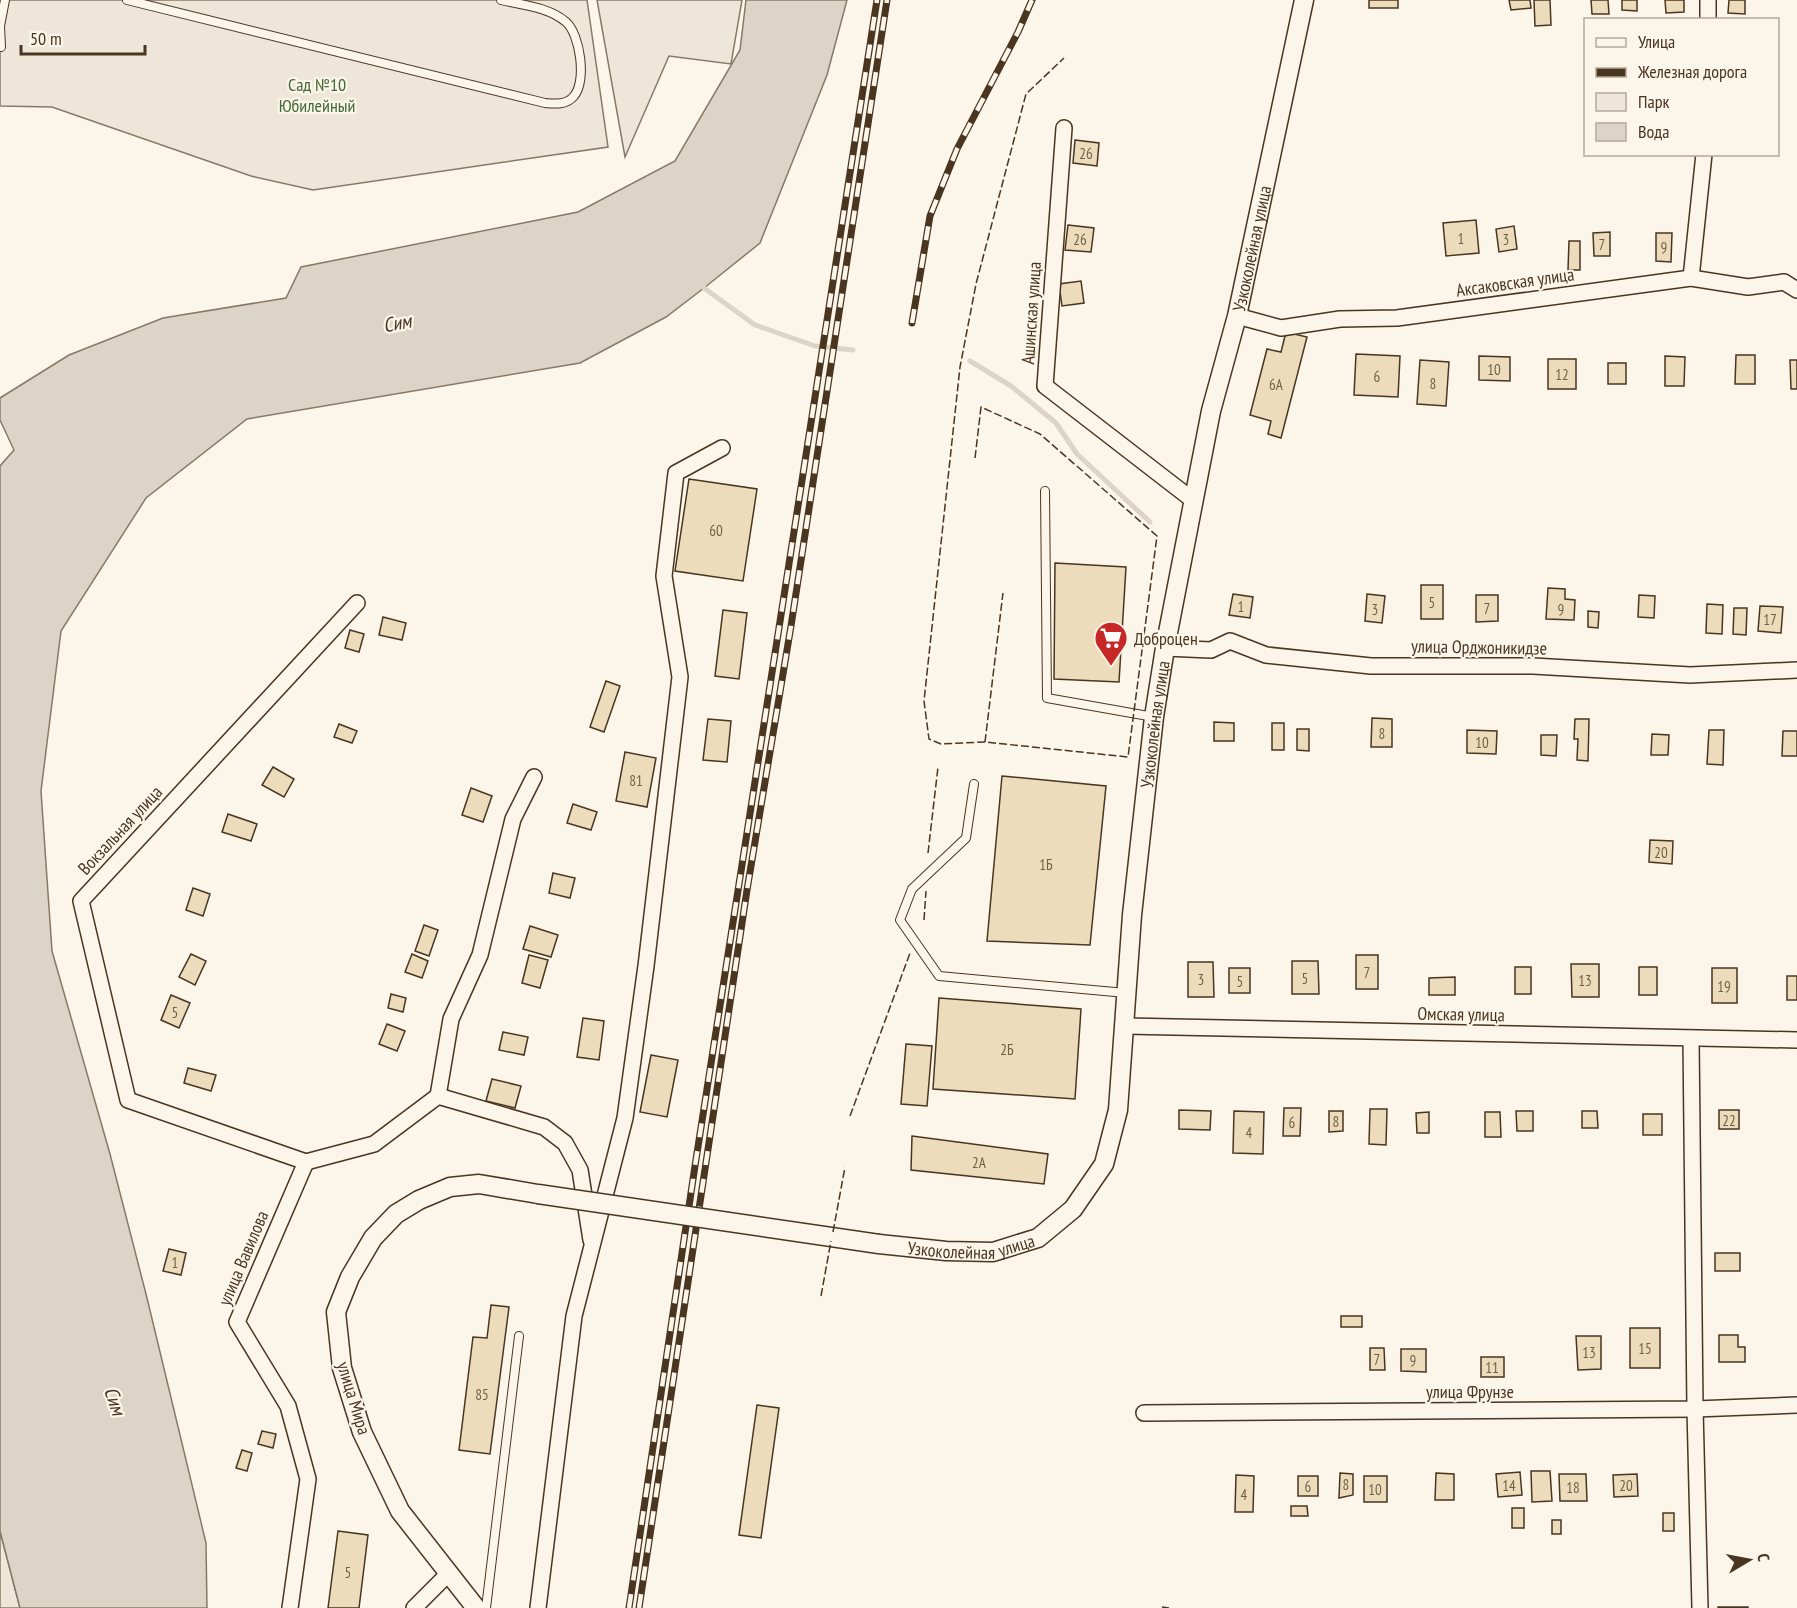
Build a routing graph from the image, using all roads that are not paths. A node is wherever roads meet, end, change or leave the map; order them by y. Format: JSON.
{"nodes":[{"id":1,"x":5,"y":0,"type":"edge"},
{"id":2,"x":127,"y":0,"type":"edge"},
{"id":3,"x":501,"y":0,"type":"edge"},
{"id":4,"x":1304,"y":0,"type":"edge"},
{"id":5,"x":1708,"y":0,"type":"edge"},
{"id":6,"x":1708,"y":18,"type":"edge"},
{"id":7,"x":1,"y":46,"type":"edge"},
{"id":8,"x":1064,"y":128,"type":"dead end"},
{"id":9,"x":1704,"y":156,"type":"edge"},
{"id":10,"x":1691,"y":278,"type":"junction"},
{"id":11,"x":1797,"y":290,"type":"edge"},
{"id":12,"x":1237,"y":316,"type":"junction"},
{"id":13,"x":722,"y":448,"type":"dead end"},
{"id":14,"x":1045,"y":491,"type":"dead end"},
{"id":15,"x":1194,"y":501,"type":"junction"},
{"id":16,"x":357,"y":603,"type":"dead end"},
{"id":17,"x":1165,"y":648,"type":"junction"},
{"id":18,"x":1797,"y":670,"type":"edge"},
{"id":19,"x":1154,"y":717,"type":"junction"},
{"id":20,"x":534,"y":777,"type":"dead end"},
{"id":21,"x":974,"y":784,"type":"dead end"},
{"id":22,"x":1128,"y":993,"type":"junction"},
{"id":23,"x":1125,"y":1026,"type":"junction"},
{"id":24,"x":1692,"y":1039,"type":"junction"},
{"id":25,"x":1797,"y":1040,"type":"edge"},
{"id":26,"x":438,"y":1096,"type":"junction"},
{"id":27,"x":306,"y":1162,"type":"junction"},
{"id":28,"x":538,"y":1194,"type":"joint"},
{"id":29,"x":592,"y":1246,"type":"junction"},
{"id":30,"x":519,"y":1336,"type":"dead end"},
{"id":31,"x":1797,"y":1405,"type":"edge"},
{"id":32,"x":1695,"y":1409,"type":"junction"},
{"id":33,"x":1144,"y":1413,"type":"dead end"},
{"id":34,"x":448,"y":1574,"type":"junction"},
{"id":35,"x":290,"y":1608,"type":"edge"},
{"id":36,"x":414,"y":1608,"type":"edge"},
{"id":37,"x":476,"y":1608,"type":"edge"},
{"id":38,"x":486,"y":1608,"type":"edge"},
{"id":39,"x":538,"y":1608,"type":"edge"},
{"id":40,"x":1700,"y":1608,"type":"edge"}],
"edges":[{"from":1,"to":7,"type":"lane"},
{"from":2,"to":3,"type":"lane"},
{"from":4,"to":12,"type":"street","name":"Узкоколейная улица"},
{"from":5,"to":6,"type":"street"},
{"from":8,"to":15,"type":"street","name":"Ашинская улица"},
{"from":9,"to":10,"type":"street"},
{"from":10,"to":11,"type":"street","name":"Аксаковская улица"},
{"from":10,"to":12,"type":"street","name":"Аксаковская улица"},
{"from":12,"to":15,"type":"street","name":"Узкоколейная улица"},
{"from":13,"to":29,"type":"street"},
{"from":14,"to":19,"type":"lane"},
{"from":15,"to":17,"type":"street","name":"Узкоколейная улица"},
{"from":16,"to":27,"type":"street","name":"Вокзальная улица"},
{"from":17,"to":18,"type":"street","name":"улица Орджоникидзе"},
{"from":17,"to":19,"type":"street","name":"Узкоколейная улица"},
{"from":19,"to":22,"type":"street","name":"Узкоколейная улица"},
{"from":20,"to":26,"type":"street"},
{"from":21,"to":22,"type":"lane"},
{"from":22,"to":23,"type":"street","name":"Узкоколейная улица"},
{"from":23,"to":24,"type":"street","name":"Омская улица"},
{"from":23,"to":28,"type":"street","name":"Узкоколейная улица","bridge":true},
{"from":24,"to":25,"type":"street","name":"Омская улица"},
{"from":24,"to":32,"type":"street"},
{"from":26,"to":27,"type":"street"},
{"from":26,"to":29,"type":"street"},
{"from":27,"to":35,"type":"street","name":"улица Вавилова"},
{"from":28,"to":34,"type":"street","name":"улица Мира"},
{"from":29,"to":39,"type":"street"},
{"from":30,"to":38,"type":"lane"},
{"from":31,"to":32,"type":"street","name":"улица Фрунзе"},
{"from":32,"to":33,"type":"street","name":"улица Фрунзе"},
{"from":32,"to":40,"type":"street"},
{"from":34,"to":36,"type":"street"},
{"from":34,"to":37,"type":"street","name":"улица Мира"}]}
